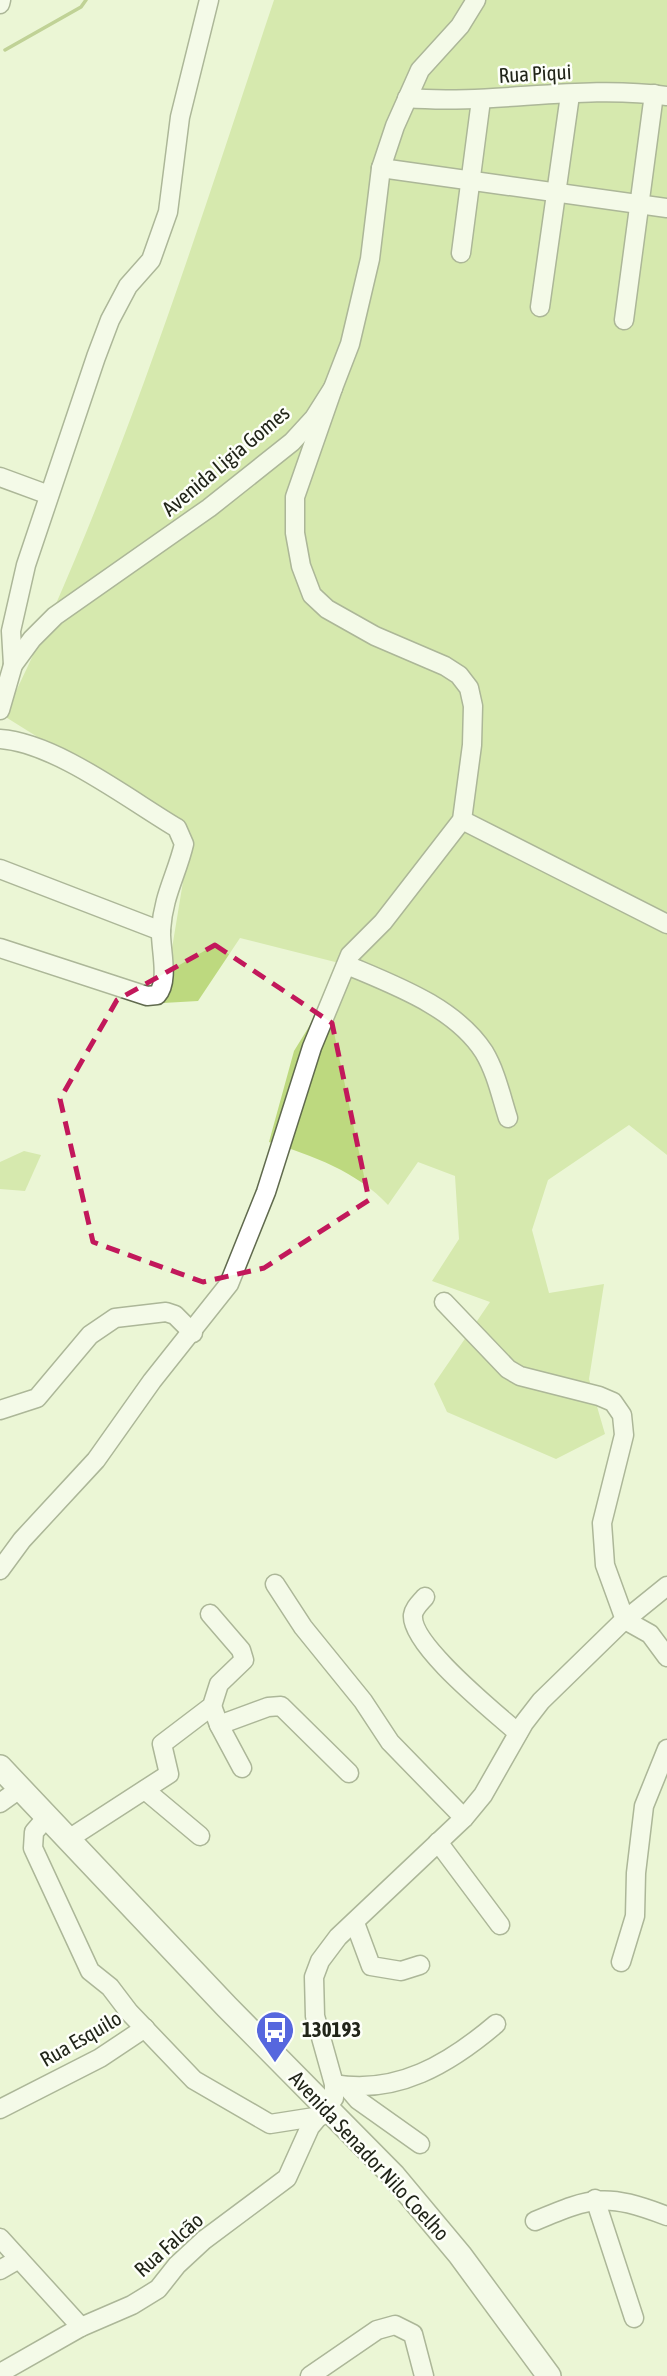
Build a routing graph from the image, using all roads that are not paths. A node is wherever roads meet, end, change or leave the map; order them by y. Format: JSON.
{"nodes":[{"id":1,"x":209,"y":0,"type":"edge"},
{"id":2,"x":476,"y":0,"type":"edge"},
{"id":3,"x":570,"y":95,"type":"junction"},
{"id":4,"x":660,"y":95,"type":"edge"},
{"id":5,"x":407,"y":98,"type":"junction"},
{"id":6,"x":481,"y":100,"type":"junction"},
{"id":7,"x":381,"y":168,"type":"junction"},
{"id":8,"x":471,"y":181,"type":"junction"},
{"id":9,"x":557,"y":191,"type":"junction"},
{"id":10,"x":639,"y":204,"type":"junction"},
{"id":11,"x":667,"y":208,"type":"edge"},
{"id":12,"x":461,"y":253,"type":"dead end"},
{"id":13,"x":540,"y":307,"type":"dead end"},
{"id":14,"x":624,"y":320,"type":"dead end"},
{"id":15,"x":333,"y":388,"type":"junction"},
{"id":16,"x":0,"y":477,"type":"edge"},
{"id":17,"x":49,"y":495,"type":"junction"},
{"id":18,"x":13,"y":665,"type":"junction"},
{"id":19,"x":0,"y":710,"type":"edge"},
{"id":20,"x":0,"y":738,"type":"edge"},
{"id":21,"x":462,"y":820,"type":"junction"},
{"id":22,"x":0,"y":869,"type":"edge"},
{"id":23,"x":667,"y":924,"type":"edge"},
{"id":24,"x":161,"y":931,"type":"junction"},
{"id":25,"x":0,"y":948,"type":"edge"},
{"id":26,"x":347,"y":965,"type":"junction"},
{"id":27,"x":508,"y":1118,"type":"dead end"},
{"id":28,"x":444,"y":1302,"type":"dead end"},
{"id":29,"x":193,"y":1333,"type":"junction"},
{"id":30,"x":0,"y":1410,"type":"edge"},
{"id":31,"x":0,"y":1570,"type":"edge"},
{"id":32,"x":275,"y":1584,"type":"dead end"},
{"id":33,"x":667,"y":1586,"type":"edge"},
{"id":34,"x":425,"y":1597,"type":"dead end"},
{"id":35,"x":210,"y":1615,"type":"dead end"},
{"id":36,"x":625,"y":1619,"type":"junction"},
{"id":37,"x":667,"y":1657,"type":"edge"},
{"id":38,"x":212,"y":1706,"type":"junction"},
{"id":39,"x":219,"y":1725,"type":"junction"},
{"id":40,"x":519,"y":1734,"type":"junction"},
{"id":41,"x":667,"y":1749,"type":"edge"},
{"id":42,"x":0,"y":1767,"type":"edge"},
{"id":43,"x":242,"y":1768,"type":"dead end"},
{"id":44,"x":349,"y":1773,"type":"dead end"},
{"id":45,"x":21,"y":1788,"type":"junction"},
{"id":46,"x":145,"y":1790,"type":"junction"},
{"id":47,"x":0,"y":1803,"type":"edge"},
{"id":48,"x":47,"y":1818,"type":"junction"},
{"id":49,"x":464,"y":1818,"type":"junction"},
{"id":50,"x":200,"y":1836,"type":"dead end"},
{"id":51,"x":66,"y":1840,"type":"junction"},
{"id":52,"x":438,"y":1842,"type":"junction"},
{"id":53,"x":355,"y":1923,"type":"junction"},
{"id":54,"x":500,"y":1925,"type":"dead end"},
{"id":55,"x":621,"y":1962,"type":"dead end"},
{"id":56,"x":420,"y":1965,"type":"dead end"},
{"id":57,"x":496,"y":2025,"type":"dead end"},
{"id":58,"x":145,"y":2028,"type":"junction"},
{"id":59,"x":340,"y":2085,"type":"junction"},
{"id":60,"x":0,"y":2109,"type":"edge"},
{"id":61,"x":325,"y":2111,"type":"junction"},
{"id":62,"x":420,"y":2144,"type":"dead end"},
{"id":63,"x":595,"y":2199,"type":"junction"},
{"id":64,"x":667,"y":2216,"type":"edge"},
{"id":65,"x":535,"y":2221,"type":"dead end"},
{"id":66,"x":0,"y":2238,"type":"edge"},
{"id":67,"x":19,"y":2259,"type":"junction"},
{"id":68,"x":0,"y":2270,"type":"edge"},
{"id":69,"x":634,"y":2318,"type":"dead end"},
{"id":70,"x":81,"y":2327,"type":"junction"},
{"id":71,"x":0,"y":2373,"type":"edge"},
{"id":72,"x":317,"y":2374,"type":"edge"},
{"id":73,"x":424,"y":2376,"type":"edge"},
{"id":74,"x":549,"y":2376,"type":"edge"}],
"edges":[{"from":1,"to":17,"type":"street"},
{"from":2,"to":5,"type":"street","name":"Avenida Ligia Gomes"},
{"from":3,"to":4,"type":"street","name":"Rua Piqui"},
{"from":3,"to":6,"type":"street","name":"Rua Piqui"},
{"from":3,"to":9,"type":"street"},
{"from":4,"to":10,"type":"street"},
{"from":5,"to":6,"type":"street","name":"Rua Piqui"},
{"from":5,"to":7,"type":"street","name":"Avenida Ligia Gomes"},
{"from":6,"to":8,"type":"street"},
{"from":7,"to":8,"type":"street"},
{"from":7,"to":15,"type":"street","name":"Avenida Ligia Gomes"},
{"from":8,"to":9,"type":"street"},
{"from":8,"to":12,"type":"street"},
{"from":9,"to":10,"type":"street"},
{"from":9,"to":13,"type":"street"},
{"from":10,"to":11,"type":"street"},
{"from":10,"to":14,"type":"street"},
{"from":15,"to":18,"type":"street","name":"Avenida Ligia Gomes"},
{"from":15,"to":21,"type":"street"},
{"from":16,"to":17,"type":"street"},
{"from":17,"to":18,"type":"street"},
{"from":18,"to":19,"type":"street","name":"Avenida Ligia Gomes"},
{"from":20,"to":24,"type":"street"},
{"from":21,"to":23,"type":"street"},
{"from":21,"to":26,"type":"street"},
{"from":22,"to":24,"type":"street"},
{"from":24,"to":25,"type":"street"},
{"from":26,"to":27,"type":"street"},
{"from":26,"to":29,"type":"street"},
{"from":28,"to":36,"type":"street"},
{"from":29,"to":30,"type":"street"},
{"from":29,"to":31,"type":"street"},
{"from":32,"to":49,"type":"street"},
{"from":33,"to":36,"type":"street"},
{"from":34,"to":40,"type":"street"},
{"from":35,"to":38,"type":"street"},
{"from":36,"to":37,"type":"street"},
{"from":36,"to":40,"type":"street"},
{"from":38,"to":39,"type":"street"},
{"from":38,"to":46,"type":"street"},
{"from":39,"to":43,"type":"street"},
{"from":39,"to":44,"type":"street"},
{"from":40,"to":49,"type":"street"},
{"from":41,"to":55,"type":"street"},
{"from":42,"to":45,"type":"main road","name":"Avenida Senador Nilo Coelho"},
{"from":45,"to":47,"type":"street"},
{"from":45,"to":48,"type":"main road","name":"Avenida Senador Nilo Coelho"},
{"from":46,"to":50,"type":"street"},
{"from":46,"to":51,"type":"street"},
{"from":48,"to":51,"type":"main road","name":"Avenida Senador Nilo Coelho"},
{"from":48,"to":58,"type":"street"},
{"from":49,"to":52,"type":"street"},
{"from":51,"to":61,"type":"main road","name":"Avenida Senador Nilo Coelho"},
{"from":52,"to":53,"type":"street"},
{"from":52,"to":54,"type":"street"},
{"from":53,"to":56,"type":"street"},
{"from":53,"to":59,"type":"street"},
{"from":57,"to":59,"type":"street"},
{"from":58,"to":60,"type":"street","name":"Rua Esquilo"},
{"from":58,"to":61,"type":"street","name":"Rua Esquilo"},
{"from":59,"to":61,"type":"street","name":"Rua Falcão"},
{"from":59,"to":62,"type":"street"},
{"from":61,"to":70,"type":"street","name":"Rua Falcão"},
{"from":61,"to":74,"type":"main road","name":"Avenida Senador Nilo Coelho"},
{"from":63,"to":64,"type":"street"},
{"from":63,"to":65,"type":"street"},
{"from":63,"to":69,"type":"street"},
{"from":66,"to":67,"type":"street"},
{"from":67,"to":68,"type":"street"},
{"from":67,"to":70,"type":"street"},
{"from":70,"to":71,"type":"street","name":"Rua Falcão"},
{"from":72,"to":73,"type":"street"}]}
